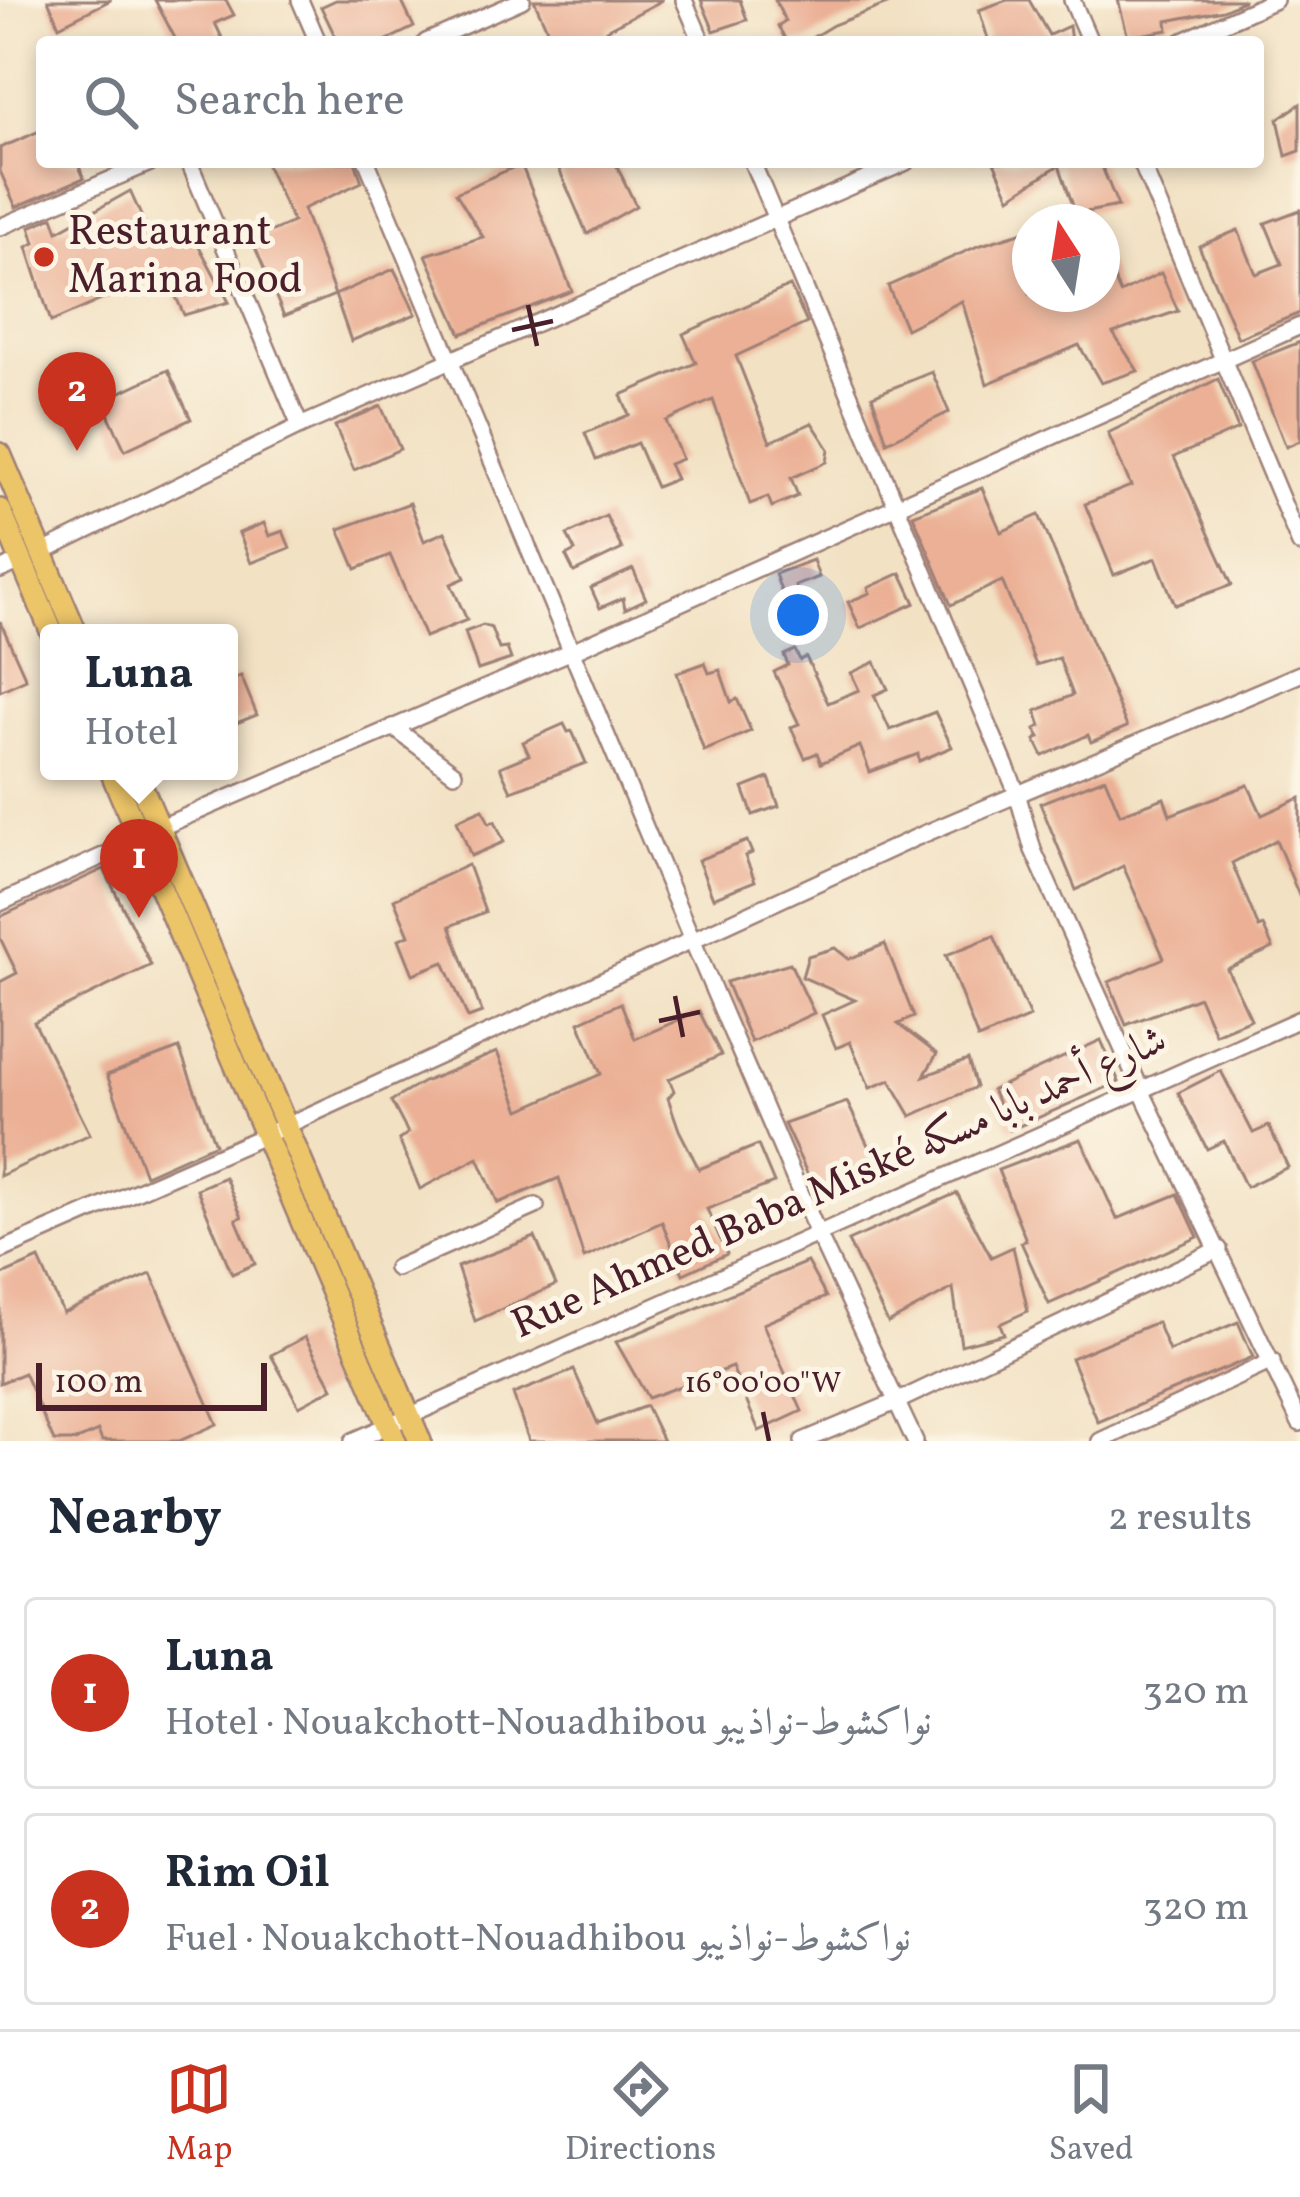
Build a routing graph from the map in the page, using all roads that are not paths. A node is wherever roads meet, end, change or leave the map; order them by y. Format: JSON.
{"nodes":[{"id":1,"x":300,"y":0,"type":"edge"},
{"id":2,"x":522,"y":0,"type":"edge"},
{"id":3,"x":684,"y":0,"type":"edge"},
{"id":4,"x":1072,"y":0,"type":"edge"},
{"id":5,"x":1275,"y":0,"type":"edge"},
{"id":6,"x":315,"y":36,"type":"edge"},
{"id":7,"x":440,"y":36,"type":"edge"},
{"id":8,"x":699,"y":36,"type":"edge"},
{"id":9,"x":1087,"y":36,"type":"edge"},
{"id":10,"x":1194,"y":36,"type":"edge"},
{"id":11,"x":138,"y":168,"type":"edge"},
{"id":12,"x":191,"y":168,"type":"edge"},
{"id":13,"x":369,"y":168,"type":"edge"},
{"id":14,"x":755,"y":168,"type":"edge"},
{"id":15,"x":892,"y":168,"type":"edge"},
{"id":16,"x":1143,"y":168,"type":"edge"},
{"id":17,"x":776,"y":218,"type":"junction"},
{"id":18,"x":0,"y":227,"type":"edge"},
{"id":19,"x":1300,"y":326,"type":"edge"},
{"id":20,"x":1223,"y":359,"type":"junction"},
{"id":21,"x":447,"y":362,"type":"junction"},
{"id":22,"x":300,"y":426,"type":"junction"},
{"id":23,"x":0,"y":454,"type":"edge"},
{"id":24,"x":897,"y":506,"type":"junction"},
{"id":25,"x":0,"y":510,"type":"edge"},
{"id":26,"x":1300,"y":544,"type":"edge"},
{"id":27,"x":21,"y":561,"type":"edge"},
{"id":28,"x":48,"y":624,"type":"edge"},
{"id":29,"x":69,"y":624,"type":"edge"},
{"id":30,"x":572,"y":651,"type":"junction"},
{"id":31,"x":1300,"y":674,"type":"edge"},
{"id":32,"x":393,"y":728,"type":"junction"},
{"id":33,"x":454,"y":773,"type":"dead end"},
{"id":34,"x":117,"y":780,"type":"edge"},
{"id":35,"x":137,"y":780,"type":"edge"},
{"id":36,"x":1017,"y":793,"type":"junction"},
{"id":37,"x":150,"y":834,"type":"junction"},
{"id":38,"x":0,"y":903,"type":"edge"},
{"id":39,"x":693,"y":942,"type":"junction"},
{"id":40,"x":1300,"y":1019,"type":"edge"},
{"id":41,"x":1141,"y":1090,"type":"junction"},
{"id":42,"x":276,"y":1130,"type":"junction"},
{"id":43,"x":536,"y":1206,"type":"dead end"},
{"id":44,"x":818,"y":1234,"type":"junction"},
{"id":45,"x":1219,"y":1250,"type":"junction"},
{"id":46,"x":0,"y":1251,"type":"edge"},
{"id":47,"x":396,"y":1268,"type":"dead end"},
{"id":48,"x":1272,"y":1361,"type":"junction"},
{"id":49,"x":898,"y":1401,"type":"junction"},
{"id":50,"x":1300,"y":1423,"type":"edge"},
{"id":51,"x":398,"y":1428,"type":"edge"},
{"id":52,"x":353,"y":1441,"type":"edge"},
{"id":53,"x":420,"y":1441,"type":"edge"},
{"id":54,"x":803,"y":1441,"type":"edge"},
{"id":55,"x":915,"y":1441,"type":"edge"},
{"id":56,"x":1100,"y":1441,"type":"edge"}],
"edges":[{"from":1,"to":6,"type":"street"},
{"from":2,"to":7,"type":"street"},
{"from":3,"to":8,"type":"street"},
{"from":4,"to":9,"type":"street"},
{"from":5,"to":10,"type":"street"},
{"from":11,"to":18,"type":"street"},
{"from":12,"to":22,"type":"street"},
{"from":13,"to":21,"type":"street"},
{"from":14,"to":17,"type":"street"},
{"from":15,"to":17,"type":"street"},
{"from":16,"to":20,"type":"street"},
{"from":17,"to":21,"type":"street"},
{"from":17,"to":24,"type":"street"},
{"from":19,"to":20,"type":"street"},
{"from":20,"to":24,"type":"street"},
{"from":20,"to":26,"type":"street"},
{"from":21,"to":22,"type":"street"},
{"from":21,"to":30,"type":"street"},
{"from":22,"to":27,"type":"street"},
{"from":23,"to":27,"type":"highway"},
{"from":24,"to":30,"type":"street"},
{"from":24,"to":36,"type":"street"},
{"from":25,"to":27,"type":"highway"},
{"from":27,"to":28,"type":"highway"},
{"from":27,"to":29,"type":"highway"},
{"from":30,"to":32,"type":"street"},
{"from":30,"to":39,"type":"street"},
{"from":31,"to":36,"type":"street"},
{"from":32,"to":33,"type":"street"},
{"from":32,"to":37,"type":"street"},
{"from":34,"to":37,"type":"highway"},
{"from":35,"to":37,"type":"highway"},
{"from":36,"to":39,"type":"street"},
{"from":36,"to":41,"type":"street"},
{"from":37,"to":38,"type":"street"},
{"from":37,"to":42,"type":"highway"},
{"from":39,"to":42,"type":"street"},
{"from":39,"to":44,"type":"street"},
{"from":40,"to":41,"type":"street","name":"Rue Ahmed Baba Miské شارع أحمد بابا مسكه"},
{"from":41,"to":44,"type":"street","name":"Rue Ahmed Baba Miské شارع أحمد بابا مسكه"},
{"from":41,"to":45,"type":"street"},
{"from":42,"to":46,"type":"street"},
{"from":42,"to":51,"type":"highway"},
{"from":43,"to":47,"type":"street"},
{"from":44,"to":49,"type":"street"},
{"from":44,"to":51,"type":"street","name":"Rue Ahmed Baba Miské شارع أحمد بابا مسكه"},
{"from":45,"to":48,"type":"street"},
{"from":45,"to":49,"type":"street"},
{"from":48,"to":50,"type":"street"},
{"from":48,"to":56,"type":"street"},
{"from":49,"to":54,"type":"street"},
{"from":49,"to":55,"type":"street"},
{"from":51,"to":52,"type":"street","name":"Rue Ahmed Baba Miské شارع أحمد بابا مسكه"},
{"from":51,"to":53,"type":"highway"}]}
